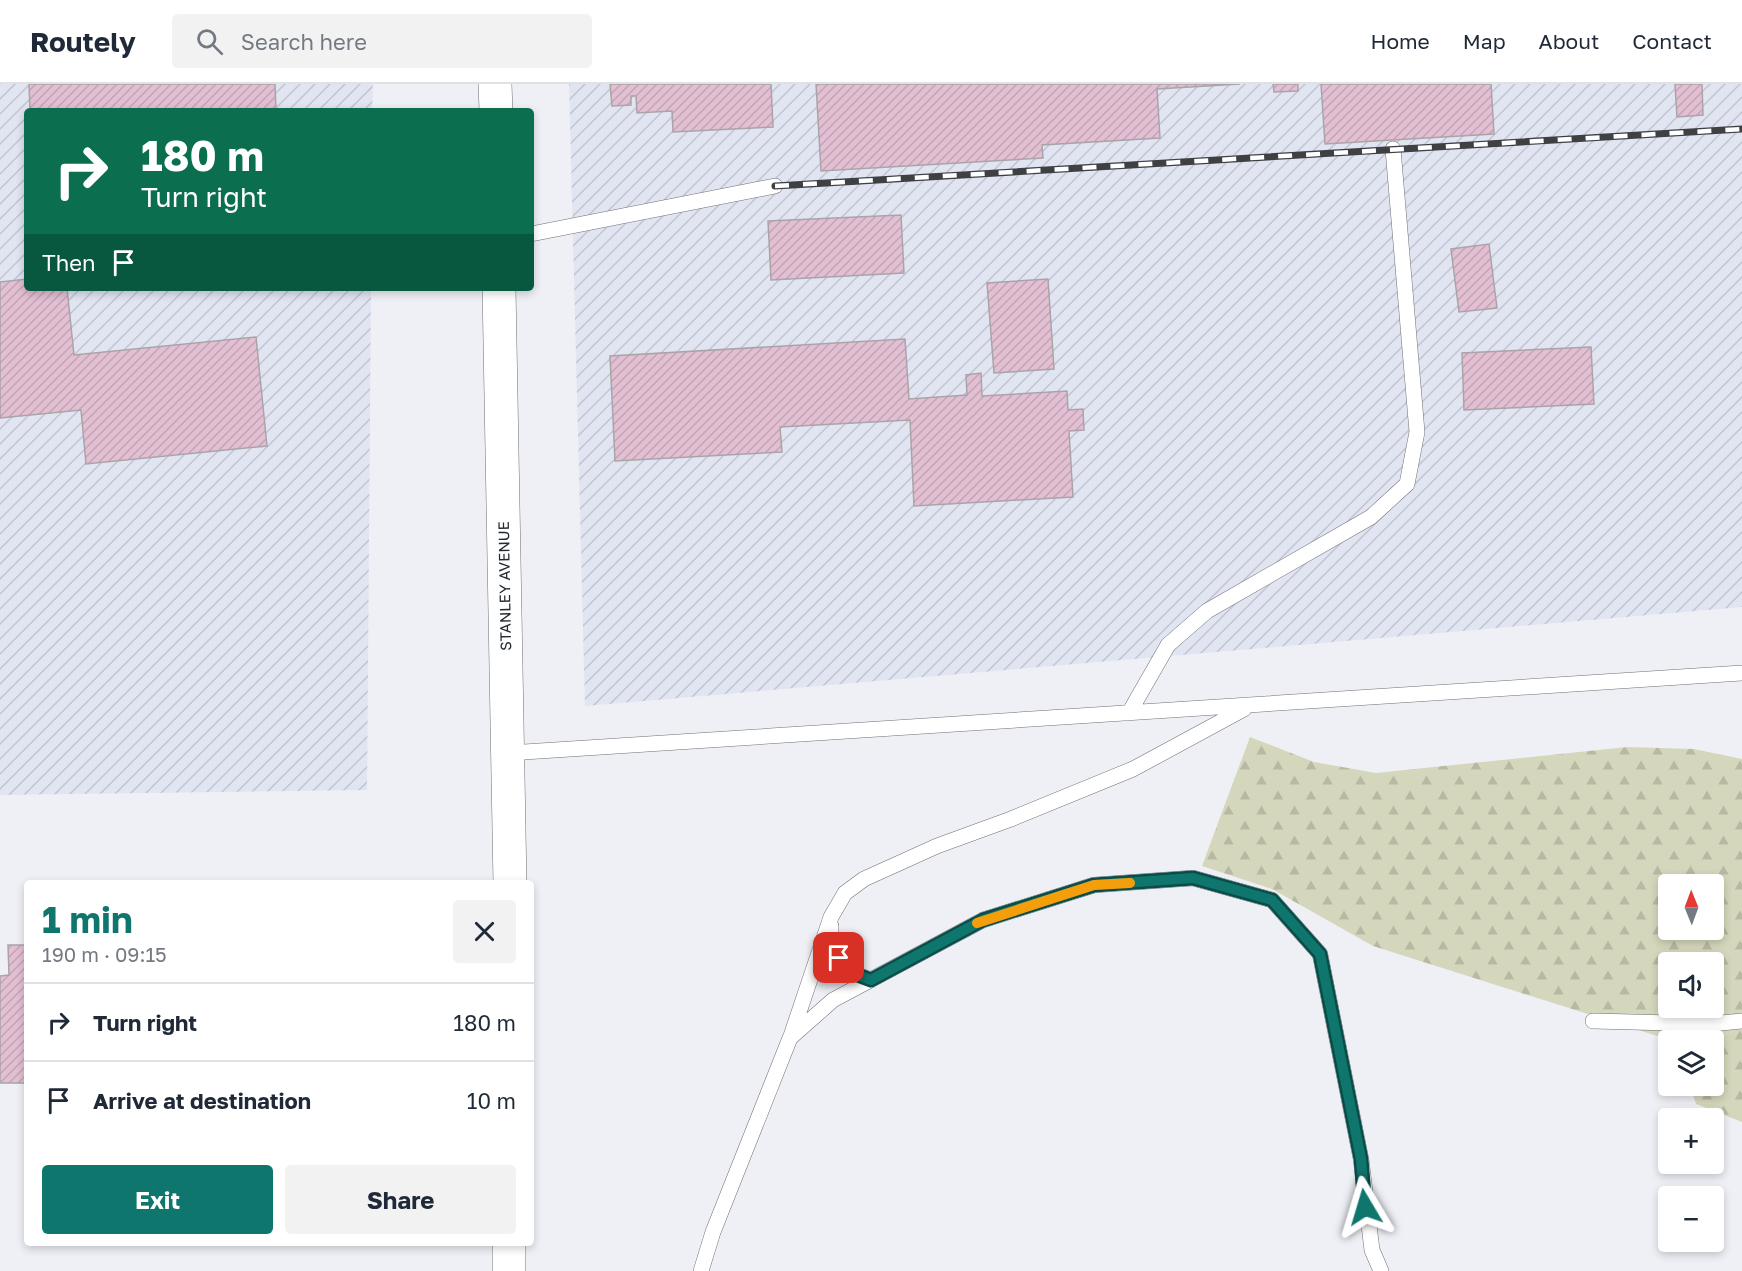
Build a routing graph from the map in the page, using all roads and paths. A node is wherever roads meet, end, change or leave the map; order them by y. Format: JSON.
{"nodes":[{"id":1,"x":495,"y":84,"type":"edge"},
{"id":2,"x":496,"y":108,"type":"edge"},
{"id":3,"x":1393,"y":149,"type":"dead end"},
{"id":4,"x":774,"y":186,"type":"dead end"},
{"id":5,"x":534,"y":233,"type":"edge"},
{"id":6,"x":499,"y":291,"type":"edge"},
{"id":7,"x":1742,"y":673,"type":"edge"},
{"id":8,"x":1249,"y":706,"type":"junction"},
{"id":9,"x":1129,"y":713,"type":"junction"},
{"id":10,"x":508,"y":753,"type":"junction"},
{"id":11,"x":510,"y":880,"type":"edge"},
{"id":12,"x":831,"y":917,"type":"junction"},
{"id":13,"x":871,"y":980,"type":"junction"},
{"id":14,"x":1593,"y":1020,"type":"dead end"},
{"id":15,"x":1742,"y":1021,"type":"edge"},
{"id":16,"x":790,"y":1038,"type":"junction"},
{"id":17,"x":509,"y":1246,"type":"edge"},
{"id":18,"x":509,"y":1271,"type":"edge"},
{"id":19,"x":701,"y":1271,"type":"edge"},
{"id":20,"x":1381,"y":1271,"type":"edge"}],
"edges":[{"from":1,"to":2,"type":"main road"},
{"from":3,"to":9,"type":"lane"},
{"from":4,"to":5,"type":"lane"},
{"from":6,"to":10,"type":"main road","name":"STANLEY AVENUE"},
{"from":7,"to":8,"type":"lane"},
{"from":8,"to":9,"type":"lane"},
{"from":8,"to":12,"type":"lane"},
{"from":9,"to":10,"type":"lane"},
{"from":10,"to":11,"type":"main road","name":"STANLEY AVENUE"},
{"from":12,"to":13,"type":"lane"},
{"from":12,"to":16,"type":"lane"},
{"from":13,"to":16,"type":"lane"},
{"from":13,"to":20,"type":"lane"},
{"from":14,"to":15,"type":"lane"},
{"from":16,"to":19,"type":"lane"},
{"from":17,"to":18,"type":"main road"}]}
